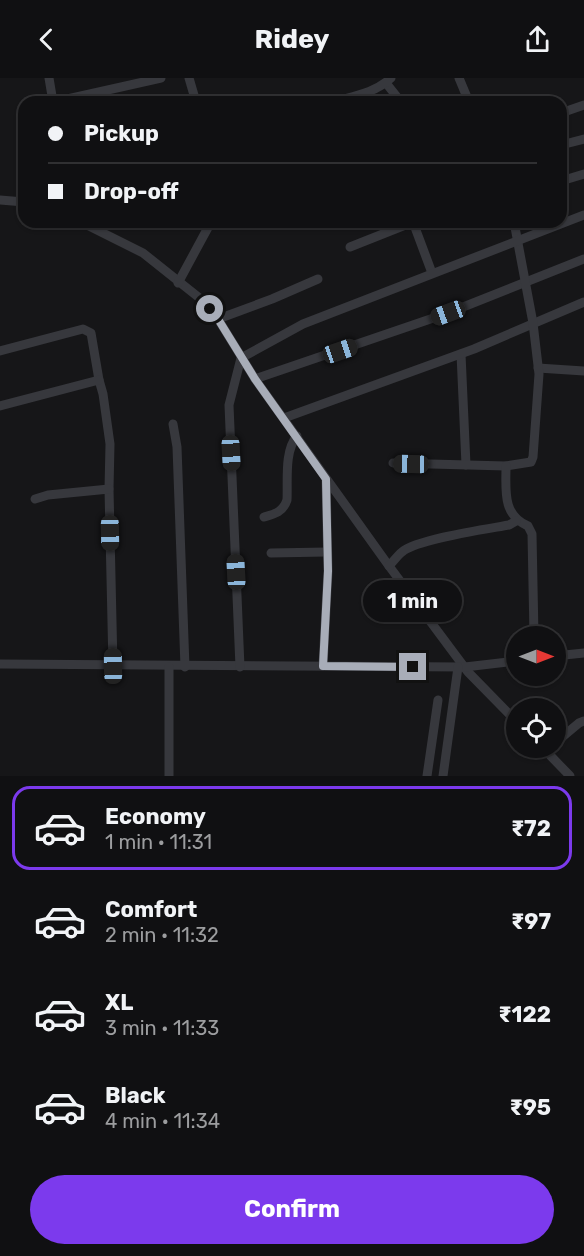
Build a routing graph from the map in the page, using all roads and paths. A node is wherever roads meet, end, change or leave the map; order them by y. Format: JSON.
{"nodes":[{"id":1,"x":50,"y":78,"type":"edge"},
{"id":2,"x":161,"y":78,"type":"edge"},
{"id":3,"x":189,"y":78,"type":"edge"},
{"id":4,"x":459,"y":78,"type":"edge"},
{"id":5,"x":388,"y":80,"type":"edge"},
{"id":6,"x":52,"y":96,"type":"edge"},
{"id":7,"x":80,"y":96,"type":"edge"},
{"id":8,"x":194,"y":96,"type":"edge"},
{"id":9,"x":356,"y":96,"type":"edge"},
{"id":10,"x":397,"y":96,"type":"edge"},
{"id":11,"x":466,"y":96,"type":"edge"},
{"id":12,"x":584,"y":105,"type":"edge"},
{"id":13,"x":567,"y":111,"type":"edge"},
{"id":14,"x":584,"y":139,"type":"edge"},
{"id":15,"x":567,"y":143,"type":"edge"},
{"id":16,"x":584,"y":174,"type":"edge"},
{"id":17,"x":567,"y":179,"type":"edge"},
{"id":18,"x":0,"y":200,"type":"edge"},
{"id":19,"x":18,"y":202,"type":"edge"},
{"id":20,"x":584,"y":215,"type":"edge"},
{"id":21,"x":567,"y":221,"type":"edge"},
{"id":22,"x":93,"y":228,"type":"edge"},
{"id":23,"x":208,"y":228,"type":"edge"},
{"id":24,"x":398,"y":228,"type":"edge"},
{"id":25,"x":415,"y":228,"type":"edge"},
{"id":26,"x":515,"y":228,"type":"edge"},
{"id":27,"x":548,"y":228,"type":"edge"},
{"id":28,"x":518,"y":239,"type":"junction"},
{"id":29,"x":350,"y":247,"type":"dead end"},
{"id":30,"x":584,"y":259,"type":"edge"},
{"id":31,"x":432,"y":273,"type":"junction"},
{"id":32,"x":318,"y":279,"type":"dead end"},
{"id":33,"x":525,"y":282,"type":"junction"},
{"id":34,"x":178,"y":283,"type":"junction"},
{"id":35,"x":584,"y":302,"type":"edge"},
{"id":36,"x":218,"y":319,"type":"junction"},
{"id":37,"x":533,"y":323,"type":"junction"},
{"id":38,"x":0,"y":351,"type":"edge"},
{"id":39,"x":461,"y":354,"type":"junction"},
{"id":40,"x":241,"y":358,"type":"junction"},
{"id":41,"x":538,"y":368,"type":"junction"},
{"id":42,"x":584,"y":371,"type":"edge"},
{"id":43,"x":255,"y":379,"type":"junction"},
{"id":44,"x":99,"y":380,"type":"junction"},
{"id":45,"x":0,"y":406,"type":"edge"},
{"id":46,"x":284,"y":418,"type":"junction"},
{"id":47,"x":173,"y":424,"type":"dead end"},
{"id":48,"x":297,"y":436,"type":"junction"},
{"id":49,"x":393,"y":463,"type":"dead end"},
{"id":50,"x":466,"y":465,"type":"junction"},
{"id":51,"x":506,"y":466,"type":"junction"},
{"id":52,"x":326,"y":479,"type":"junction"},
{"id":53,"x":109,"y":489,"type":"junction"},
{"id":54,"x":35,"y":499,"type":"dead end"},
{"id":55,"x":264,"y":517,"type":"dead end"},
{"id":56,"x":516,"y":521,"type":"junction"},
{"id":57,"x":326,"y":552,"type":"junction"},
{"id":58,"x":271,"y":553,"type":"dead end"},
{"id":59,"x":389,"y":566,"type":"junction"},
{"id":60,"x":534,"y":626,"type":"edge"},
{"id":61,"x":584,"y":653,"type":"edge"},
{"id":62,"x":566,"y":655,"type":"edge"},
{"id":63,"x":506,"y":662,"type":"edge"},
{"id":64,"x":0,"y":664,"type":"edge"},
{"id":65,"x":113,"y":666,"type":"junction"},
{"id":66,"x":323,"y":666,"type":"junction"},
{"id":67,"x":169,"y":667,"type":"junction"},
{"id":68,"x":185,"y":667,"type":"junction"},
{"id":69,"x":240,"y":667,"type":"junction"},
{"id":70,"x":461,"y":667,"type":"junction"},
{"id":71,"x":438,"y":700,"type":"dead end"},
{"id":72,"x":506,"y":711,"type":"edge"},
{"id":73,"x":584,"y":721,"type":"edge"},
{"id":74,"x":566,"y":734,"type":"edge"},
{"id":75,"x":555,"y":758,"type":"edge"},
{"id":76,"x":169,"y":776,"type":"edge"},
{"id":77,"x":428,"y":776,"type":"edge"},
{"id":78,"x":443,"y":776,"type":"edge"},
{"id":79,"x":570,"y":776,"type":"edge"}],
"edges":[{"from":1,"to":6,"type":"street"},
{"from":2,"to":7,"type":"street"},
{"from":3,"to":8,"type":"street"},
{"from":4,"to":11,"type":"street"},
{"from":5,"to":9,"type":"street"},
{"from":5,"to":10,"type":"street"},
{"from":12,"to":13,"type":"street"},
{"from":14,"to":15,"type":"street"},
{"from":16,"to":17,"type":"street"},
{"from":18,"to":19,"type":"street"},
{"from":20,"to":21,"type":"street"},
{"from":22,"to":34,"type":"street"},
{"from":23,"to":34,"type":"street"},
{"from":24,"to":29,"type":"street"},
{"from":25,"to":31,"type":"street"},
{"from":26,"to":28,"type":"street"},
{"from":27,"to":28,"type":"street"},
{"from":28,"to":31,"type":"street"},
{"from":28,"to":33,"type":"street"},
{"from":30,"to":33,"type":"street"},
{"from":31,"to":40,"type":"street"},
{"from":32,"to":36,"type":"street"},
{"from":33,"to":37,"type":"street"},
{"from":33,"to":43,"type":"street"},
{"from":34,"to":36,"type":"street"},
{"from":35,"to":37,"type":"street"},
{"from":36,"to":40,"type":"street"},
{"from":37,"to":39,"type":"street"},
{"from":37,"to":41,"type":"street"},
{"from":38,"to":44,"type":"street"},
{"from":39,"to":46,"type":"street"},
{"from":39,"to":50,"type":"street"},
{"from":40,"to":43,"type":"street"},
{"from":40,"to":69,"type":"street"},
{"from":41,"to":42,"type":"street"},
{"from":41,"to":51,"type":"street"},
{"from":43,"to":46,"type":"street"},
{"from":44,"to":45,"type":"street"},
{"from":44,"to":53,"type":"street"},
{"from":46,"to":48,"type":"street"},
{"from":47,"to":68,"type":"street"},
{"from":48,"to":52,"type":"street"},
{"from":48,"to":55,"type":"street"},
{"from":49,"to":50,"type":"street"},
{"from":50,"to":51,"type":"street"},
{"from":51,"to":56,"type":"street"},
{"from":52,"to":57,"type":"street"},
{"from":52,"to":59,"type":"street"},
{"from":53,"to":54,"type":"street"},
{"from":53,"to":65,"type":"street"},
{"from":56,"to":59,"type":"street"},
{"from":56,"to":60,"type":"street"},
{"from":57,"to":58,"type":"street"},
{"from":57,"to":66,"type":"street"},
{"from":59,"to":70,"type":"street"},
{"from":61,"to":62,"type":"street"},
{"from":63,"to":70,"type":"street"},
{"from":64,"to":65,"type":"street"},
{"from":65,"to":67,"type":"street"},
{"from":66,"to":69,"type":"street"},
{"from":66,"to":70,"type":"street"},
{"from":67,"to":68,"type":"street"},
{"from":67,"to":76,"type":"street"},
{"from":68,"to":69,"type":"street"},
{"from":70,"to":72,"type":"street"},
{"from":70,"to":78,"type":"street"},
{"from":71,"to":77,"type":"street"},
{"from":73,"to":74,"type":"street"},
{"from":75,"to":79,"type":"street"}]}
